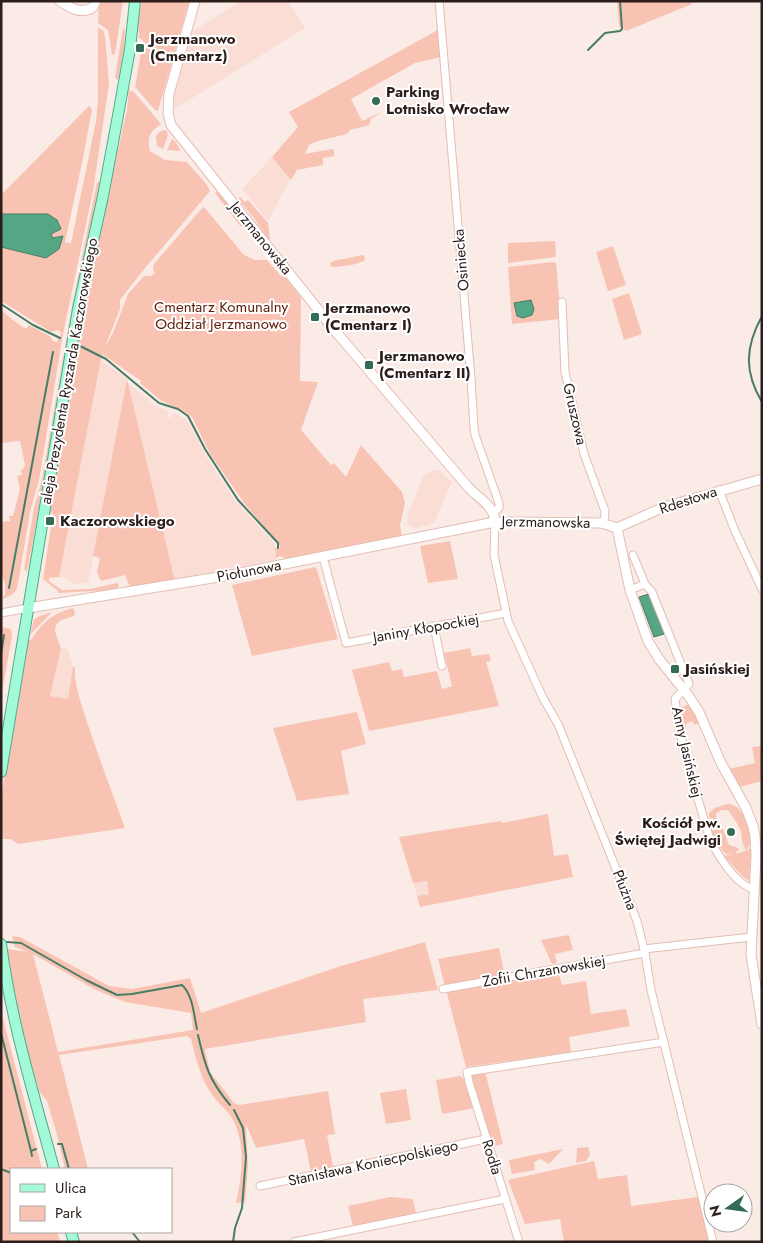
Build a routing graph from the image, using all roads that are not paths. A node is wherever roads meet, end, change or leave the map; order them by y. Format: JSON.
{"nodes":[{"id":1,"x":60,"y":1,"type":"edge"},
{"id":2,"x":96,"y":1,"type":"edge"},
{"id":3,"x":135,"y":1,"type":"edge"},
{"id":4,"x":196,"y":1,"type":"edge"},
{"id":5,"x":439,"y":1,"type":"edge"},
{"id":6,"x":562,"y":302,"type":"dead end"},
{"id":7,"x":762,"y":479,"type":"edge"},
{"id":8,"x":719,"y":490,"type":"junction"},
{"id":9,"x":494,"y":518,"type":"junction"},
{"id":10,"x":604,"y":524,"type":"junction"},
{"id":11,"x":617,"y":528,"type":"junction"},
{"id":12,"x":633,"y":554,"type":"dead end"},
{"id":13,"x":323,"y":557,"type":"junction"},
{"id":14,"x":645,"y":584,"type":"junction"},
{"id":15,"x":762,"y":589,"type":"edge"},
{"id":16,"x":630,"y":590,"type":"junction"},
{"id":17,"x":28,"y":608,"type":"junction"},
{"id":18,"x":1,"y":613,"type":"edge"},
{"id":19,"x":506,"y":614,"type":"junction"},
{"id":20,"x":434,"y":626,"type":"junction"},
{"id":21,"x":442,"y":666,"type":"dead end"},
{"id":22,"x":684,"y":689,"type":"junction"},
{"id":23,"x":1,"y":772,"type":"edge"},
{"id":24,"x":754,"y":889,"type":"junction"},
{"id":25,"x":757,"y":908,"type":"edge"},
{"id":26,"x":751,"y":937,"type":"junction"},
{"id":27,"x":1,"y":944,"type":"edge"},
{"id":28,"x":645,"y":951,"type":"junction"},
{"id":29,"x":443,"y":989,"type":"dead end"},
{"id":30,"x":762,"y":1024,"type":"edge"},
{"id":31,"x":664,"y":1042,"type":"junction"},
{"id":32,"x":486,"y":1139,"type":"junction"},
{"id":33,"x":54,"y":1168,"type":"edge"},
{"id":34,"x":260,"y":1186,"type":"dead end"},
{"id":35,"x":505,"y":1199,"type":"junction"},
{"id":36,"x":294,"y":1242,"type":"edge"},
{"id":37,"x":519,"y":1242,"type":"edge"},
{"id":38,"x":713,"y":1242,"type":"edge"}],
"edges":[{"from":1,"to":2,"type":"street"},
{"from":3,"to":17,"type":"main road","name":"aleja Prezydenta Ryszarda Kaczorowskiego"},
{"from":4,"to":9,"type":"street","name":"Jerzmanowska"},
{"from":5,"to":9,"type":"street","name":"Osiniecka"},
{"from":6,"to":10,"type":"street","name":"Gruszowa"},
{"from":7,"to":8,"type":"street","name":"Rdestowa"},
{"from":8,"to":11,"type":"street","name":"Rdestowa"},
{"from":8,"to":15,"type":"street"},
{"from":9,"to":10,"type":"street","name":"Jerzmanowska"},
{"from":9,"to":13,"type":"street","name":"Piołunowa"},
{"from":9,"to":19,"type":"street","name":"Płużna"},
{"from":10,"to":11,"type":"street","name":"Jerzmanowska"},
{"from":11,"to":16,"type":"street"},
{"from":12,"to":14,"type":"street"},
{"from":13,"to":17,"type":"street","name":"Piołunowa"},
{"from":13,"to":20,"type":"street","name":"Janiny Kłopockiej"},
{"from":14,"to":16,"type":"street"},
{"from":14,"to":22,"type":"street"},
{"from":16,"to":22,"type":"street"},
{"from":17,"to":18,"type":"street","name":"Piołunowa"},
{"from":17,"to":23,"type":"main road","name":"aleja Prezydenta Ryszarda Kaczorowskiego"},
{"from":19,"to":20,"type":"street","name":"Janiny Kłopockiej"},
{"from":19,"to":28,"type":"street","name":"Płużna"},
{"from":20,"to":21,"type":"street"},
{"from":22,"to":24,"type":"street"},
{"from":22,"to":24,"type":"street","name":"Anny Jasińskiej"},
{"from":24,"to":25,"type":"street"},
{"from":25,"to":26,"type":"street"},
{"from":26,"to":28,"type":"street","name":"Zofii Chrzanowskiej"},
{"from":26,"to":30,"type":"street"},
{"from":27,"to":33,"type":"main road"},
{"from":28,"to":29,"type":"street","name":"Zofii Chrzanowskiej"},
{"from":28,"to":31,"type":"street","name":"Płużna"},
{"from":31,"to":32,"type":"street","name":"Rodła"},
{"from":31,"to":38,"type":"street","name":"Płużna"},
{"from":32,"to":34,"type":"street","name":"Stanisława Koniecpolskiego"},
{"from":32,"to":35,"type":"street","name":"Rodła"},
{"from":35,"to":36,"type":"street"},
{"from":35,"to":37,"type":"street","name":"Rodła"}]}
